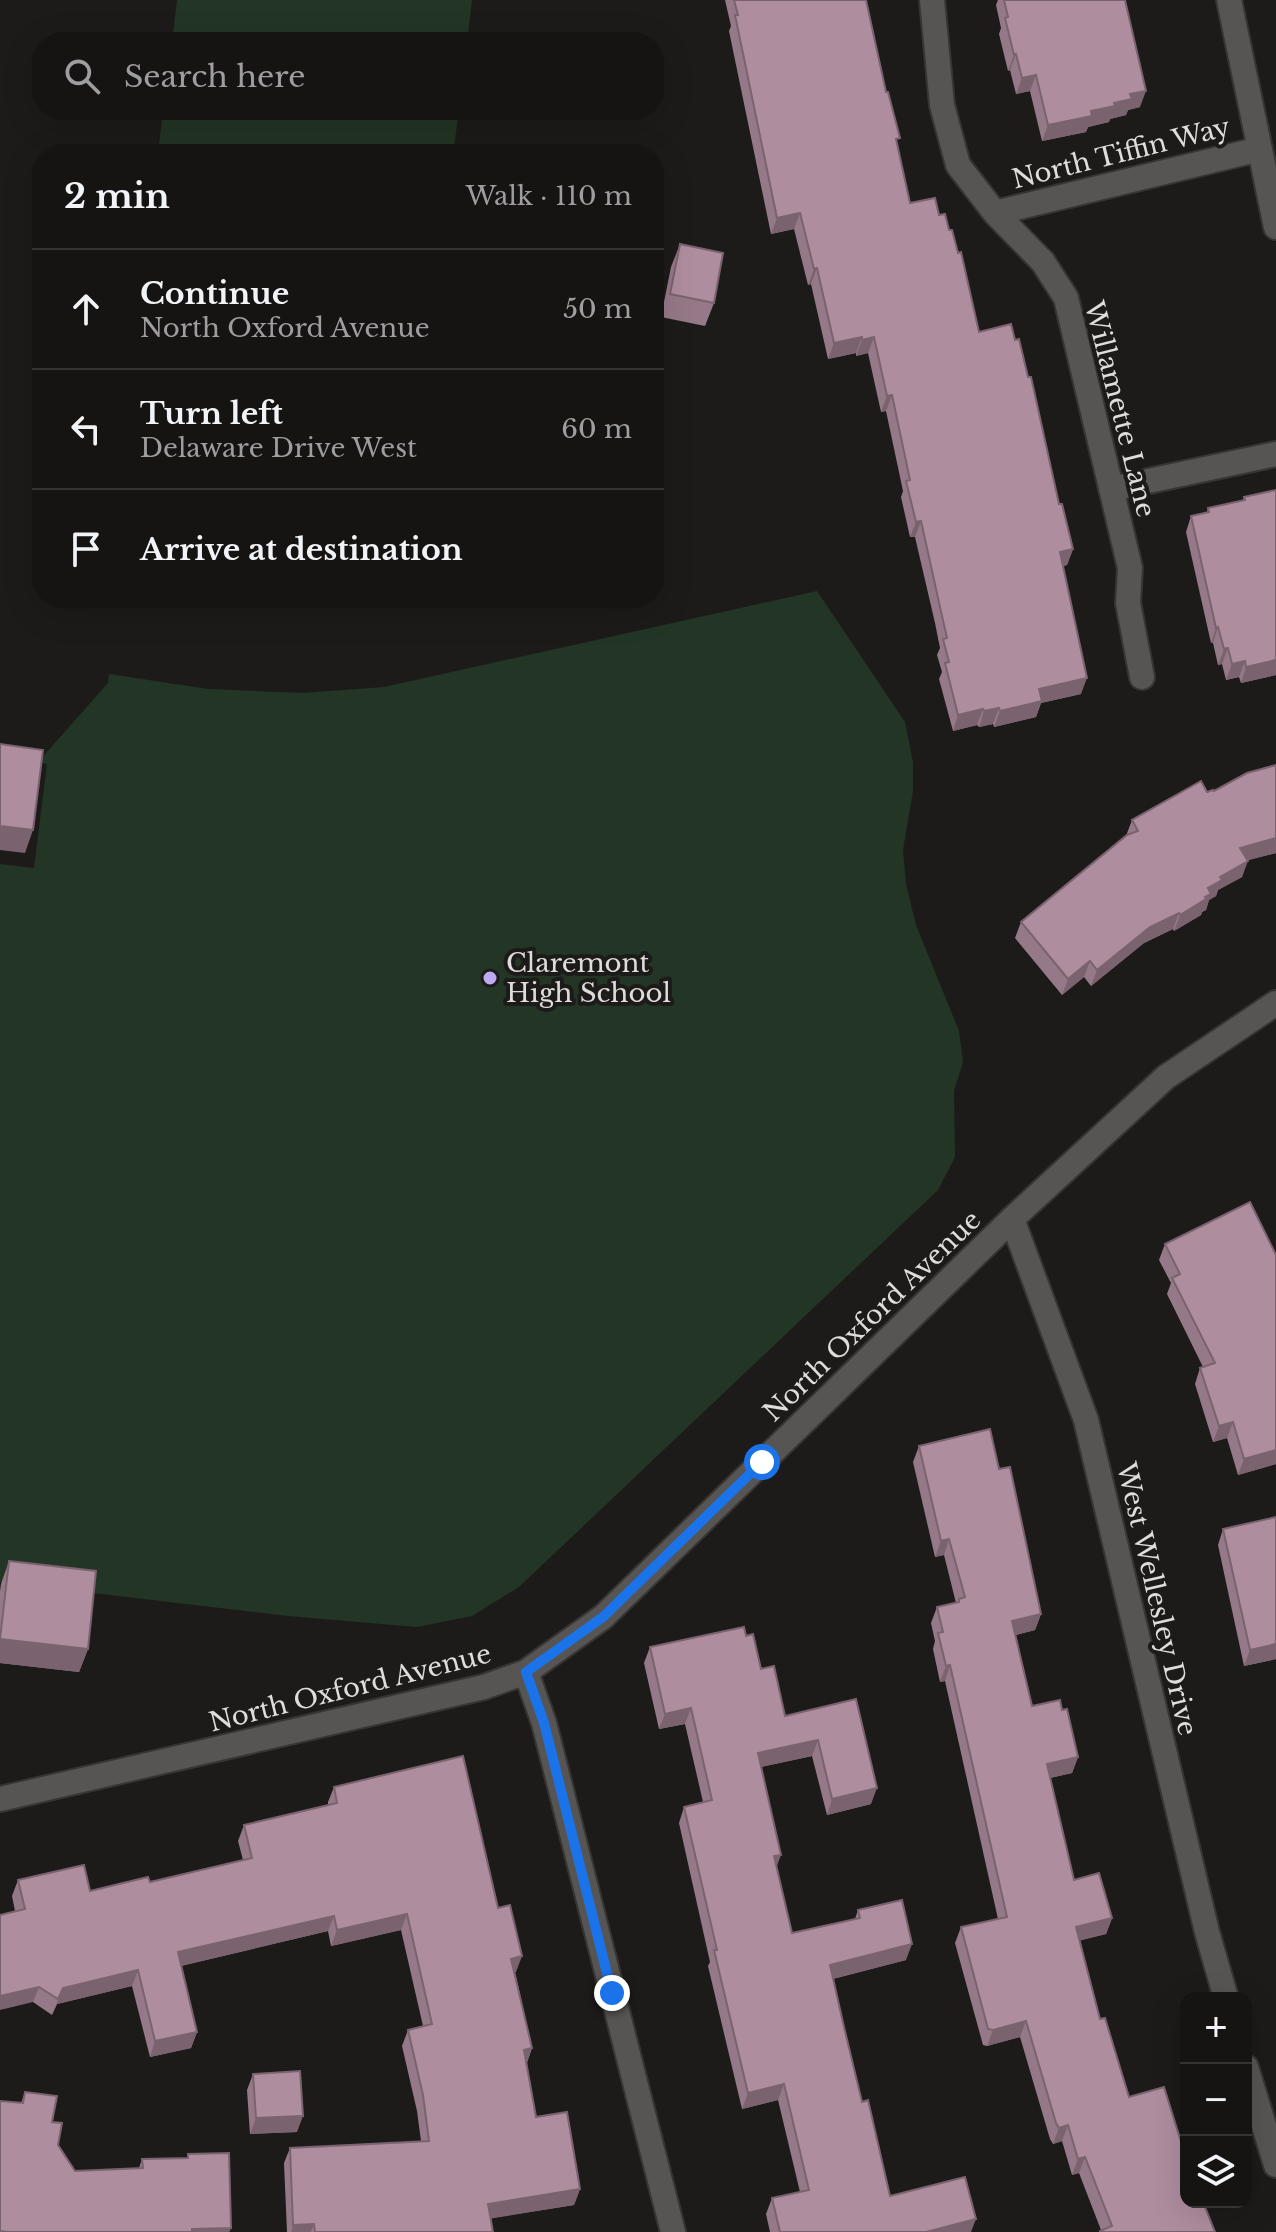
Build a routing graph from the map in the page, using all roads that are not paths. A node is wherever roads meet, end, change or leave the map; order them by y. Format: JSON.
{"nodes":[{"id":1,"x":932,"y":0,"type":"edge"},
{"id":2,"x":1229,"y":0,"type":"edge"},
{"id":3,"x":1260,"y":149,"type":"junction"},
{"id":4,"x":995,"y":213,"type":"junction"},
{"id":5,"x":1276,"y":227,"type":"edge"},
{"id":6,"x":1276,"y":454,"type":"edge"},
{"id":7,"x":1111,"y":489,"type":"junction"},
{"id":8,"x":1142,"y":677,"type":"dead end"},
{"id":9,"x":1276,"y":1003,"type":"edge"},
{"id":10,"x":1012,"y":1219,"type":"junction"},
{"id":11,"x":526,"y":1672,"type":"junction"},
{"id":12,"x":0,"y":1799,"type":"edge"},
{"id":13,"x":1224,"y":1992,"type":"edge"},
{"id":14,"x":1252,"y":2087,"type":"edge"},
{"id":15,"x":1276,"y":2165,"type":"edge"},
{"id":16,"x":673,"y":2232,"type":"edge"}],
"edges":[{"from":1,"to":4,"type":"street","name":"Willamette Lane"},
{"from":2,"to":3,"type":"street"},
{"from":3,"to":4,"type":"street","name":"North Tiffin Way"},
{"from":3,"to":5,"type":"street"},
{"from":4,"to":7,"type":"street","name":"Willamette Lane"},
{"from":6,"to":7,"type":"street"},
{"from":7,"to":8,"type":"street","name":"Willamette Lane"},
{"from":9,"to":10,"type":"street","name":"North Oxford Avenue"},
{"from":10,"to":11,"type":"street","name":"North Oxford Avenue"},
{"from":10,"to":13,"type":"street","name":"West Wellesley Drive"},
{"from":11,"to":12,"type":"street","name":"North Oxford Avenue"},
{"from":11,"to":16,"type":"street"},
{"from":14,"to":15,"type":"street"}]}
